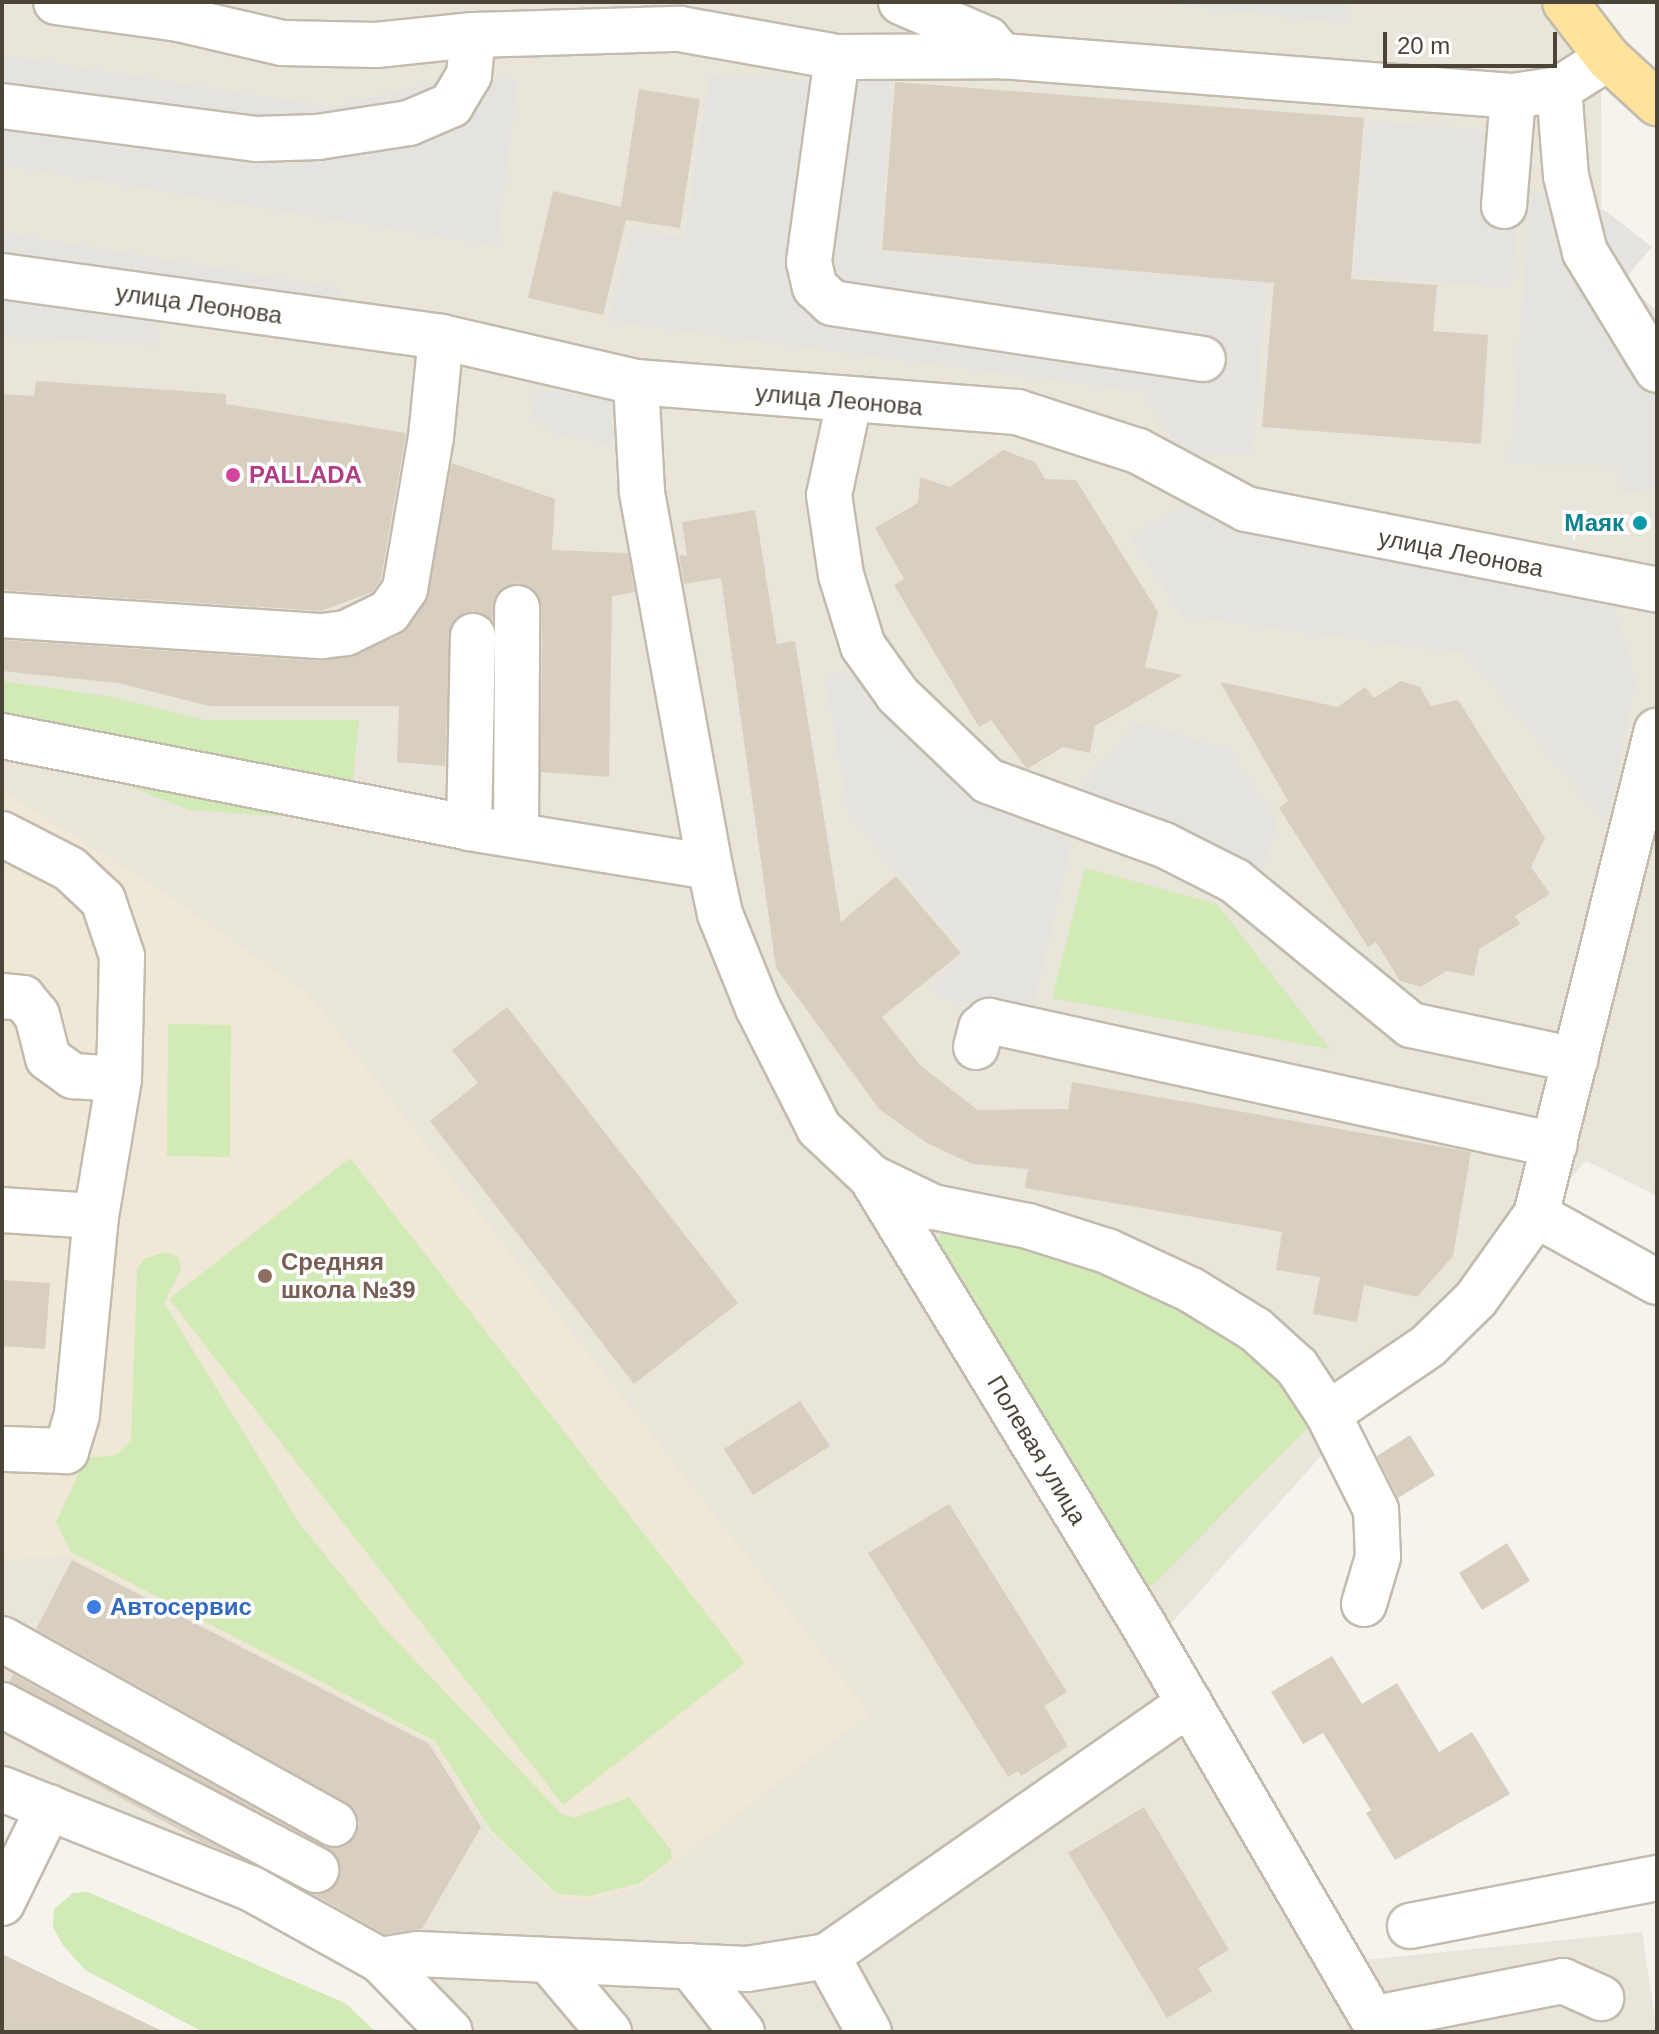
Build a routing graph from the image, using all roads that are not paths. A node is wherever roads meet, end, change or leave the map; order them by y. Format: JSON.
{"nodes":[{"id":1,"x":56,"y":2,"type":"edge"},
{"id":2,"x":901,"y":2,"type":"edge"},
{"id":3,"x":1565,"y":2,"type":"edge"},
{"id":4,"x":473,"y":35,"type":"junction"},
{"id":5,"x":1002,"y":56,"type":"junction"},
{"id":6,"x":837,"y":57,"type":"junction"},
{"id":7,"x":1608,"y":58,"type":"junction"},
{"id":8,"x":1559,"y":89,"type":"junction"},
{"id":9,"x":1513,"y":96,"type":"junction"},
{"id":10,"x":1657,"y":103,"type":"edge"},
{"id":11,"x":2,"y":106,"type":"edge"},
{"id":12,"x":1504,"y":206,"type":"dead end"},
{"id":13,"x":2,"y":276,"type":"edge"},
{"id":14,"x":441,"y":337,"type":"junction"},
{"id":15,"x":1203,"y":359,"type":"dead end"},
{"id":16,"x":1657,"y":370,"type":"edge"},
{"id":17,"x":636,"y":382,"type":"junction"},
{"id":18,"x":849,"y":402,"type":"junction"},
{"id":19,"x":1657,"y":590,"type":"edge"},
{"id":20,"x":517,"y":608,"type":"dead end"},
{"id":21,"x":2,"y":615,"type":"edge"},
{"id":22,"x":473,"y":636,"type":"dead end"},
{"id":23,"x":1657,"y":731,"type":"edge"},
{"id":24,"x":2,"y":736,"type":"edge"},
{"id":25,"x":469,"y":828,"type":"junction"},
{"id":26,"x":516,"y":832,"type":"junction"},
{"id":27,"x":2,"y":834,"type":"edge"},
{"id":28,"x":710,"y":867,"type":"junction"},
{"id":29,"x":2,"y":996,"type":"edge"},
{"id":30,"x":976,"y":1047,"type":"dead end"},
{"id":31,"x":1575,"y":1060,"type":"junction"},
{"id":32,"x":119,"y":1079,"type":"junction"},
{"id":33,"x":1555,"y":1145,"type":"junction"},
{"id":34,"x":871,"y":1177,"type":"junction"},
{"id":35,"x":2,"y":1210,"type":"edge"},
{"id":36,"x":1536,"y":1215,"type":"junction"},
{"id":37,"x":96,"y":1216,"type":"junction"},
{"id":38,"x":1657,"y":1282,"type":"edge"},
{"id":39,"x":1328,"y":1414,"type":"junction"},
{"id":40,"x":2,"y":1449,"type":"edge"},
{"id":41,"x":1364,"y":1604,"type":"dead end"},
{"id":42,"x":2,"y":1639,"type":"edge"},
{"id":43,"x":1189,"y":1703,"type":"junction"},
{"id":44,"x":2,"y":1705,"type":"edge"},
{"id":45,"x":2,"y":1789,"type":"edge"},
{"id":46,"x":49,"y":1807,"type":"junction"},
{"id":47,"x":334,"y":1824,"type":"dead end"},
{"id":48,"x":316,"y":1870,"type":"dead end"},
{"id":49,"x":1657,"y":1878,"type":"edge"},
{"id":50,"x":2,"y":1903,"type":"edge"},
{"id":51,"x":1410,"y":1926,"type":"dead end"},
{"id":52,"x":827,"y":1956,"type":"junction"},
{"id":53,"x":380,"y":1960,"type":"junction"},
{"id":54,"x":549,"y":1961,"type":"junction"},
{"id":55,"x":690,"y":1966,"type":"junction"},
{"id":56,"x":1601,"y":1998,"type":"dead end"},
{"id":57,"x":1378,"y":2025,"type":"edge"},
{"id":58,"x":450,"y":2032,"type":"edge"},
{"id":59,"x":609,"y":2032,"type":"edge"},
{"id":60,"x":742,"y":2032,"type":"edge"},
{"id":61,"x":869,"y":2032,"type":"edge"}],
"edges":[{"from":1,"to":4,"type":"street"},
{"from":2,"to":5,"type":"street"},
{"from":3,"to":7,"type":"main road"},
{"from":4,"to":6,"type":"street"},
{"from":4,"to":11,"type":"street"},
{"from":5,"to":6,"type":"street"},
{"from":5,"to":9,"type":"street"},
{"from":6,"to":15,"type":"street"},
{"from":7,"to":8,"type":"street"},
{"from":7,"to":10,"type":"main road"},
{"from":8,"to":9,"type":"street"},
{"from":8,"to":16,"type":"street"},
{"from":9,"to":12,"type":"street"},
{"from":13,"to":14,"type":"street","name":"улица Леонова"},
{"from":14,"to":17,"type":"street","name":"улица Леонова"},
{"from":14,"to":21,"type":"street"},
{"from":17,"to":18,"type":"street","name":"улица Леонова"},
{"from":17,"to":28,"type":"street","name":"Полевая улица"},
{"from":18,"to":19,"type":"street","name":"улица Леонова"},
{"from":18,"to":31,"type":"street"},
{"from":20,"to":26,"type":"street"},
{"from":22,"to":25,"type":"street"},
{"from":23,"to":31,"type":"street"},
{"from":24,"to":25,"type":"street"},
{"from":25,"to":26,"type":"street"},
{"from":26,"to":28,"type":"street"},
{"from":27,"to":32,"type":"street"},
{"from":28,"to":34,"type":"street","name":"Полевая улица"},
{"from":29,"to":32,"type":"street"},
{"from":30,"to":33,"type":"street"},
{"from":31,"to":33,"type":"street"},
{"from":32,"to":37,"type":"street"},
{"from":33,"to":36,"type":"street"},
{"from":34,"to":39,"type":"street"},
{"from":34,"to":43,"type":"street","name":"Полевая улица"},
{"from":35,"to":37,"type":"street"},
{"from":36,"to":38,"type":"street"},
{"from":36,"to":39,"type":"street"},
{"from":37,"to":40,"type":"street"},
{"from":39,"to":41,"type":"street"},
{"from":42,"to":47,"type":"street"},
{"from":43,"to":52,"type":"street"},
{"from":43,"to":57,"type":"street","name":"Полевая улица"},
{"from":44,"to":48,"type":"street"},
{"from":45,"to":46,"type":"street"},
{"from":46,"to":50,"type":"street"},
{"from":46,"to":53,"type":"street"},
{"from":49,"to":51,"type":"street"},
{"from":52,"to":55,"type":"street"},
{"from":52,"to":61,"type":"street"},
{"from":53,"to":54,"type":"street"},
{"from":53,"to":58,"type":"street"},
{"from":54,"to":55,"type":"street"},
{"from":54,"to":59,"type":"street"},
{"from":55,"to":60,"type":"street"},
{"from":56,"to":57,"type":"street"}]}
